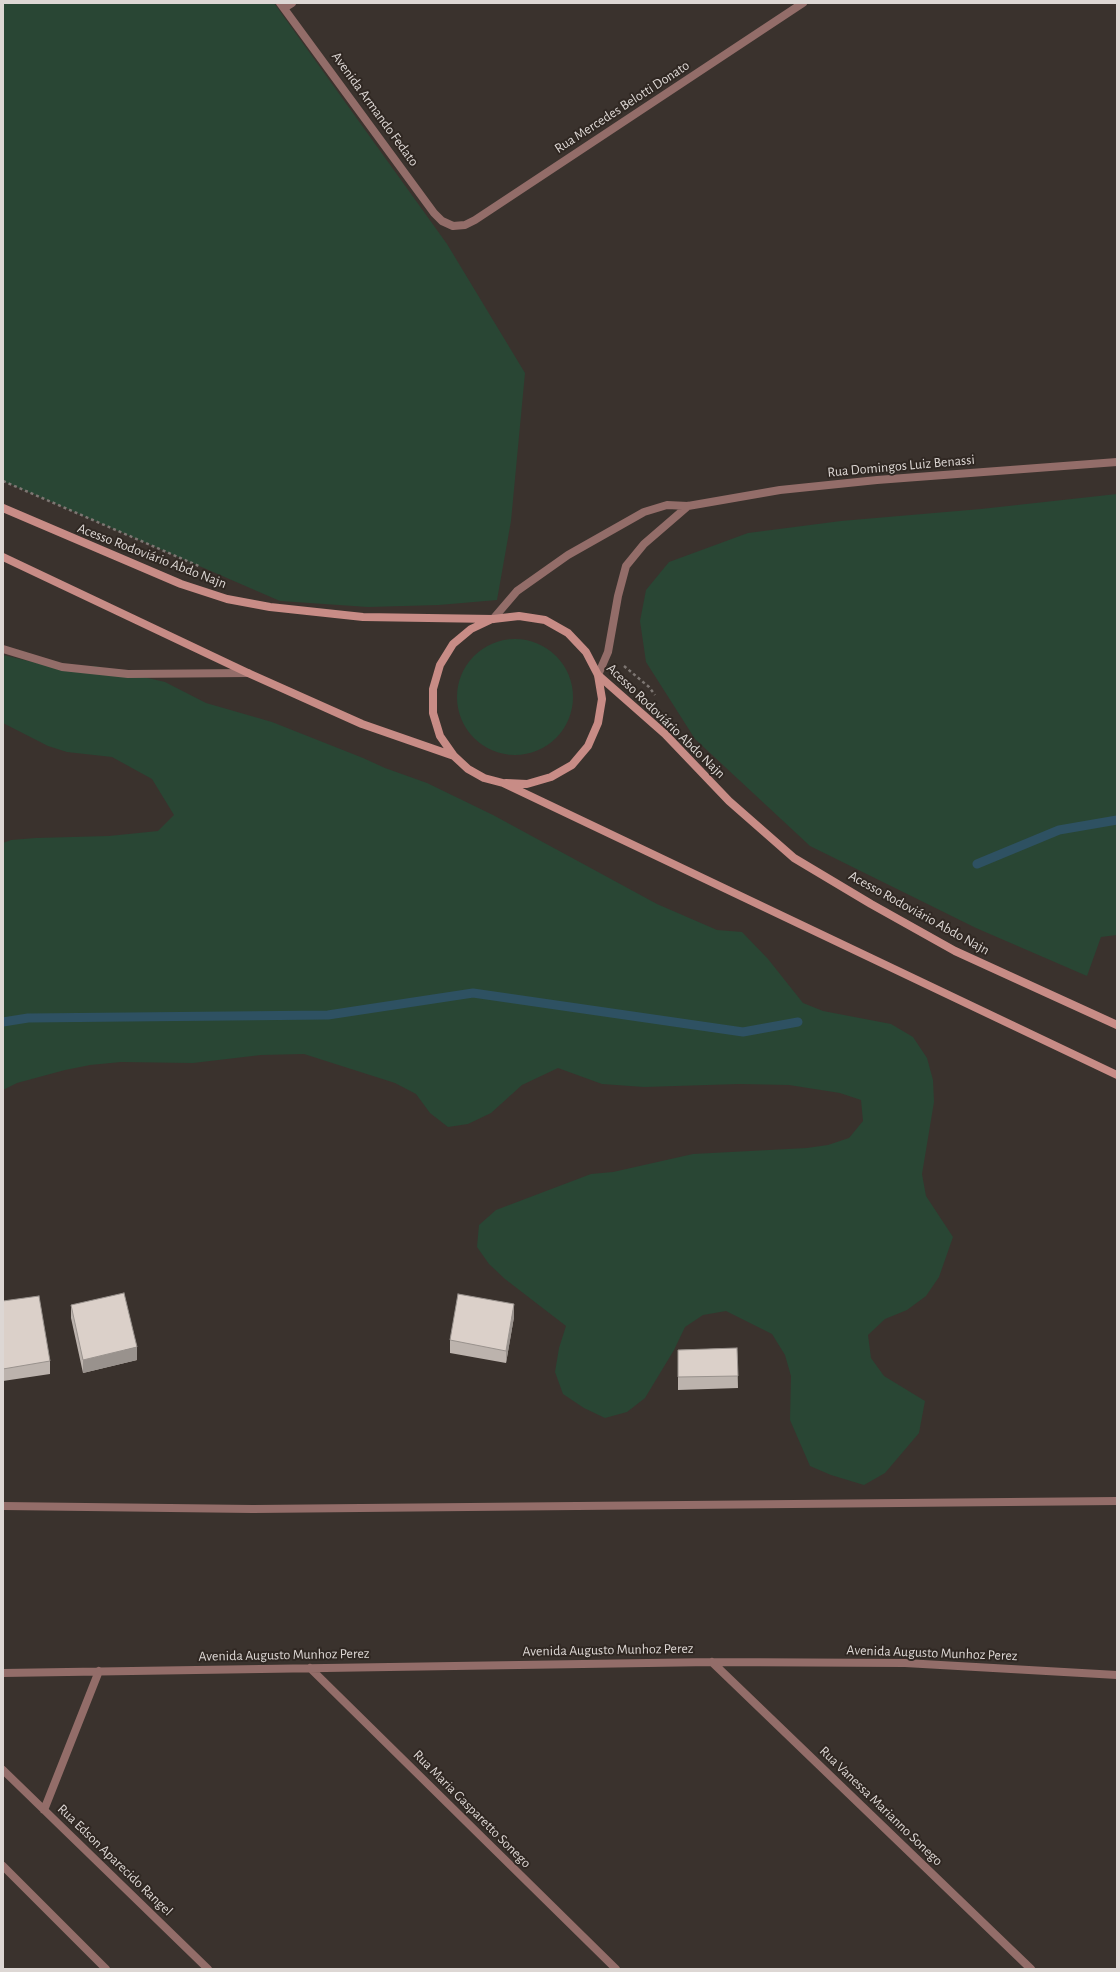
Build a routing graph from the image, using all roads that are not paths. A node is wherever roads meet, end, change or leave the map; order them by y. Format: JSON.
{"nodes":[{"id":1,"x":292,"y":3,"type":"edge"},
{"id":2,"x":803,"y":3,"type":"edge"},
{"id":3,"x":282,"y":6,"type":"edge"},
{"id":4,"x":453,"y":226,"type":"joint"},
{"id":5,"x":1117,"y":462,"type":"edge"},
{"id":6,"x":688,"y":506,"type":"junction"},
{"id":7,"x":3,"y":508,"type":"edge"},
{"id":8,"x":3,"y":557,"type":"edge"},
{"id":9,"x":493,"y":619,"type":"junction"},
{"id":10,"x":3,"y":649,"type":"edge"},
{"id":11,"x":248,"y":674,"type":"junction"},
{"id":12,"x":598,"y":675,"type":"junction"},
{"id":13,"x":454,"y":756,"type":"junction"},
{"id":14,"x":503,"y":783,"type":"junction"},
{"id":15,"x":1117,"y":1025,"type":"edge"},
{"id":16,"x":1117,"y":1075,"type":"edge"},
{"id":17,"x":1117,"y":1501,"type":"edge"},
{"id":18,"x":3,"y":1506,"type":"edge"},
{"id":19,"x":712,"y":1662,"type":"junction"},
{"id":20,"x":310,"y":1668,"type":"junction"},
{"id":21,"x":99,"y":1671,"type":"junction"},
{"id":22,"x":3,"y":1674,"type":"edge"},
{"id":23,"x":1117,"y":1675,"type":"edge"},
{"id":24,"x":3,"y":1770,"type":"edge"},
{"id":25,"x":44,"y":1810,"type":"junction"},
{"id":26,"x":3,"y":1866,"type":"edge"},
{"id":27,"x":106,"y":1969,"type":"edge"},
{"id":28,"x":208,"y":1969,"type":"edge"},
{"id":29,"x":616,"y":1969,"type":"edge"},
{"id":30,"x":1032,"y":1969,"type":"edge"}],
"edges":[{"from":1,"to":3,"type":"street"},
{"from":2,"to":4,"type":"street","name":"Rua Mercedes Belotti Donato"},
{"from":3,"to":4,"type":"street","name":"Avenida Armando Fedato"},
{"from":5,"to":6,"type":"street","name":"Rua Domingos Luiz Benassi"},
{"from":6,"to":9,"type":"street","name":"Rua Domingos Luiz Benassi"},
{"from":6,"to":12,"type":"street"},
{"from":7,"to":9,"type":"main road","name":"Acesso Rodoviário Abdo Najn"},
{"from":8,"to":11,"type":"main road"},
{"from":9,"to":12,"type":"main road","name":"Acesso Rodoviário Abdo Najn"},
{"from":9,"to":13,"type":"main road"},
{"from":10,"to":11,"type":"street"},
{"from":11,"to":13,"type":"main road"},
{"from":12,"to":14,"type":"main road"},
{"from":12,"to":15,"type":"main road","name":"Acesso Rodoviário Abdo Najn"},
{"from":13,"to":14,"type":"main road"},
{"from":14,"to":16,"type":"main road"},
{"from":17,"to":18,"type":"street"},
{"from":19,"to":20,"type":"street","name":"Avenida Augusto Munhoz Perez"},
{"from":19,"to":23,"type":"street","name":"Avenida Augusto Munhoz Perez"},
{"from":19,"to":30,"type":"street","name":"Rua Vanessa Marianno Sonego"},
{"from":20,"to":21,"type":"street","name":"Avenida Augusto Munhoz Perez"},
{"from":20,"to":29,"type":"street","name":"Rua Maria Gasparetto Sonego"},
{"from":21,"to":22,"type":"street","name":"Avenida Augusto Munhoz Perez"},
{"from":21,"to":25,"type":"street"},
{"from":24,"to":25,"type":"street","name":"Rua Edson Aparecido Rangel"},
{"from":25,"to":28,"type":"street","name":"Rua Edson Aparecido Rangel"},
{"from":26,"to":27,"type":"street"}]}
